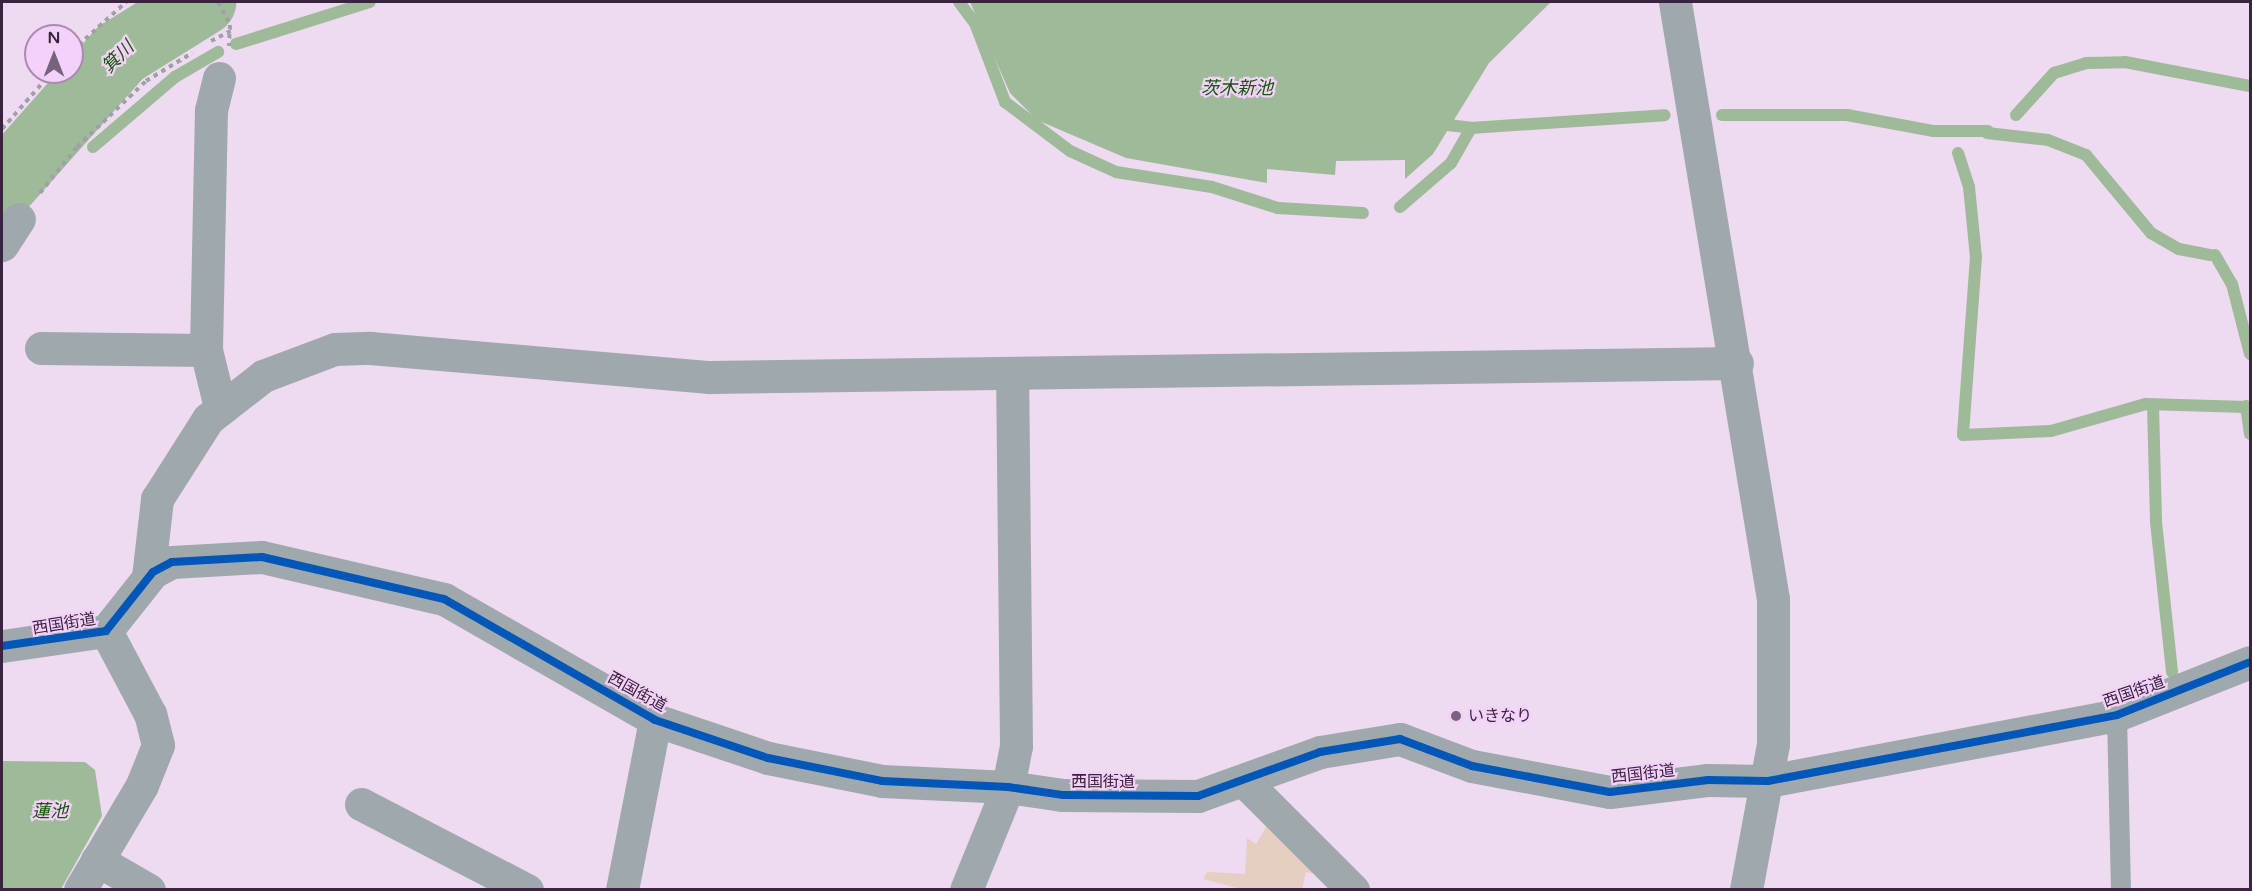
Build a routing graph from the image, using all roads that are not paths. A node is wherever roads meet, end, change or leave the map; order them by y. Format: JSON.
{"nodes":[{"id":1,"x":1675,"y":2,"type":"edge"},
{"id":2,"x":219,"y":78,"type":"dead end"},
{"id":3,"x":41,"y":348,"type":"dead end"},
{"id":4,"x":206,"y":350,"type":"junction"},
{"id":5,"x":1737,"y":363,"type":"junction"},
{"id":6,"x":1012,"y":373,"type":"junction"},
{"id":7,"x":220,"y":407,"type":"junction"},
{"id":8,"x":148,"y":577,"type":"junction"},
{"id":9,"x":106,"y":632,"type":"junction"},
{"id":10,"x":2,"y":646,"type":"edge"},
{"id":11,"x":2250,"y":662,"type":"edge"},
{"id":12,"x":2117,"y":715,"type":"junction"},
{"id":13,"x":656,"y":720,"type":"junction"},
{"id":14,"x":1768,"y":781,"type":"junction"},
{"id":15,"x":1245,"y":782,"type":"junction"},
{"id":16,"x":1008,"y":787,"type":"junction"},
{"id":17,"x":361,"y":804,"type":"dead end"},
{"id":18,"x":97,"y":860,"type":"junction"},
{"id":19,"x":80,"y":890,"type":"edge"},
{"id":20,"x":149,"y":890,"type":"edge"},
{"id":21,"x":527,"y":890,"type":"edge"},
{"id":22,"x":622,"y":890,"type":"edge"},
{"id":23,"x":966,"y":890,"type":"edge"},
{"id":24,"x":1353,"y":890,"type":"edge"},
{"id":25,"x":1746,"y":890,"type":"edge"},
{"id":26,"x":2121,"y":890,"type":"edge"}],
"edges":[{"from":1,"to":5,"type":"street"},
{"from":2,"to":4,"type":"street"},
{"from":3,"to":4,"type":"street"},
{"from":4,"to":7,"type":"street"},
{"from":5,"to":6,"type":"street"},
{"from":5,"to":14,"type":"street"},
{"from":6,"to":7,"type":"street"},
{"from":6,"to":16,"type":"street"},
{"from":7,"to":8,"type":"street"},
{"from":8,"to":9,"type":"street","name":"西国街道"},
{"from":8,"to":13,"type":"street","name":"西国街道"},
{"from":9,"to":10,"type":"street","name":"西国街道"},
{"from":9,"to":18,"type":"street"},
{"from":11,"to":12,"type":"street","name":"西国街道"},
{"from":12,"to":14,"type":"street","name":"西国街道"},
{"from":12,"to":26,"type":"lane"},
{"from":13,"to":16,"type":"street","name":"西国街道"},
{"from":13,"to":22,"type":"street"},
{"from":14,"to":15,"type":"street","name":"西国街道"},
{"from":14,"to":25,"type":"street"},
{"from":15,"to":16,"type":"street","name":"西国街道"},
{"from":15,"to":24,"type":"street"},
{"from":16,"to":23,"type":"street"},
{"from":17,"to":21,"type":"street"},
{"from":18,"to":19,"type":"street"},
{"from":18,"to":20,"type":"street"}]}
